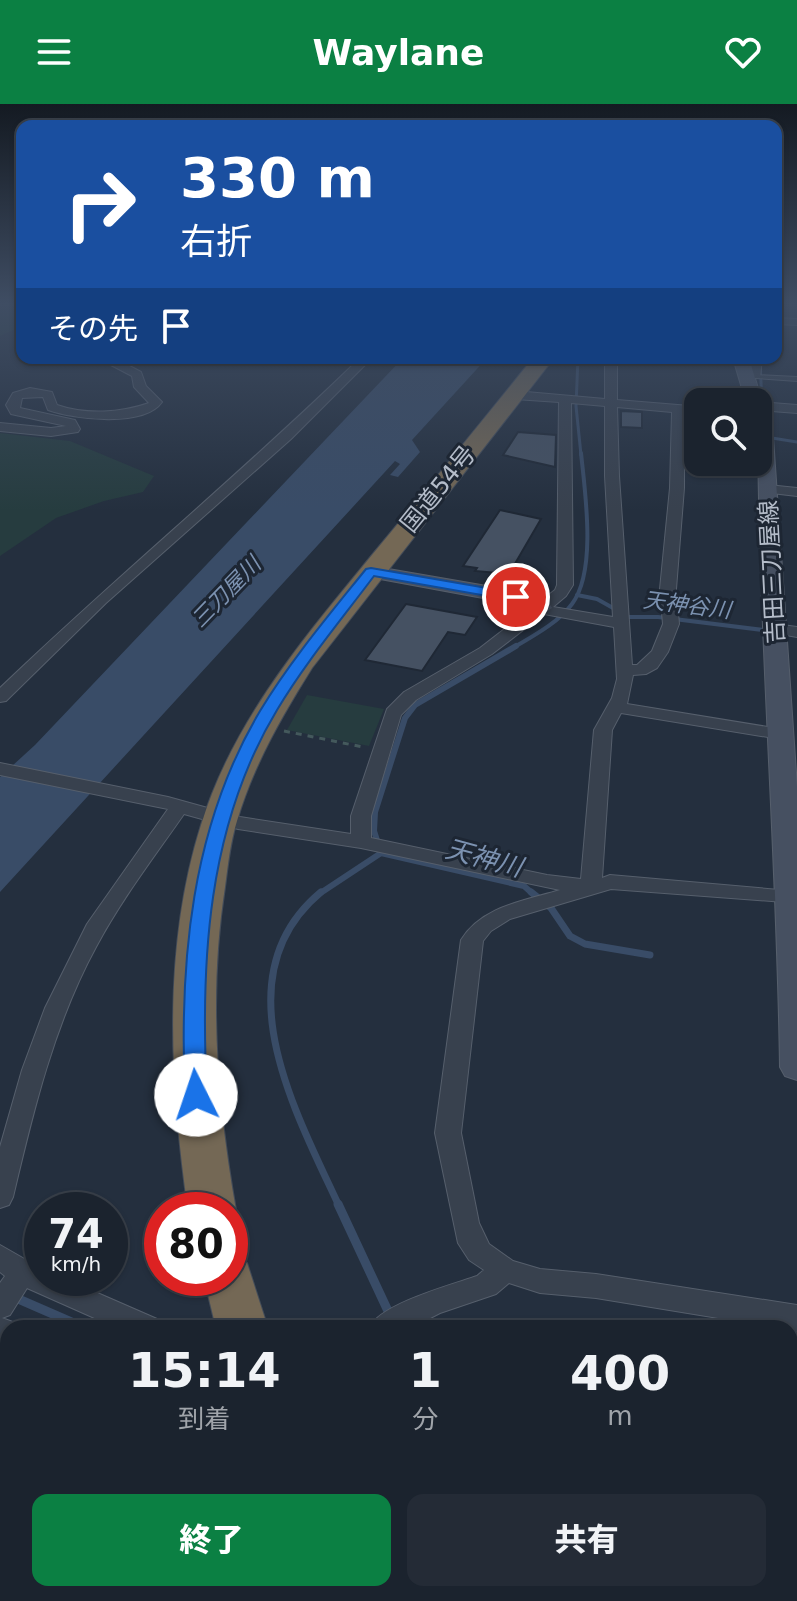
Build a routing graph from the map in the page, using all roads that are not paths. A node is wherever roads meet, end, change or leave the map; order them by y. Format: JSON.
{"nodes":[{"id":1,"x":133,"y":372,"type":"edge"},
{"id":2,"x":352,"y":372,"type":"edge"},
{"id":3,"x":533,"y":372,"type":"edge"},
{"id":4,"x":611,"y":372,"type":"edge"},
{"id":5,"x":762,"y":372,"type":"edge"},
{"id":6,"x":797,"y":379,"type":"edge"},
{"id":7,"x":515,"y":395,"type":"junction"},
{"id":8,"x":572,"y":401,"type":"junction"},
{"id":9,"x":610,"y":404,"type":"junction"},
{"id":10,"x":797,"y":409,"type":"edge"},
{"id":11,"x":678,"y":410,"type":"junction"},
{"id":12,"x":684,"y":410,"type":"edge"},
{"id":13,"x":684,"y":412,"type":"edge"},
{"id":14,"x":772,"y":413,"type":"edge"},
{"id":15,"x":0,"y":427,"type":"edge"},
{"id":16,"x":766,"y":476,"type":"edge"},
{"id":17,"x":768,"y":489,"type":"junction"},
{"id":18,"x":797,"y":492,"type":"edge"},
{"id":19,"x":371,"y":572,"type":"junction"},
{"id":20,"x":541,"y":608,"type":"junction"},
{"id":21,"x":622,"y":623,"type":"junction"},
{"id":22,"x":786,"y":630,"type":"edge"},
{"id":23,"x":624,"y":669,"type":"junction"},
{"id":24,"x":0,"y":697,"type":"edge"},
{"id":25,"x":616,"y":707,"type":"junction"},
{"id":26,"x":780,"y":734,"type":"junction"},
{"id":27,"x":790,"y":766,"type":"edge"},
{"id":28,"x":0,"y":769,"type":"edge"},
{"id":29,"x":174,"y":804,"type":"junction"},
{"id":30,"x":220,"y":818,"type":"junction"},
{"id":31,"x":361,"y":842,"type":"junction"},
{"id":32,"x":591,"y":885,"type":"junction"},
{"id":33,"x":794,"y":908,"type":"edge"},
{"id":34,"x":796,"y":1007,"type":"edge"},
{"id":35,"x":796,"y":1037,"type":"edge"},
{"id":36,"x":797,"y":1067,"type":"edge"},
{"id":37,"x":209,"y":1192,"type":"edge"},
{"id":38,"x":0,"y":1197,"type":"edge"},
{"id":39,"x":505,"y":1270,"type":"junction"},
{"id":40,"x":9,"y":1280,"type":"edge"},
{"id":41,"x":234,"y":1296,"type":"edge"},
{"id":42,"x":797,"y":1318,"type":"edge"},
{"id":43,"x":124,"y":1320,"type":"edge"},
{"id":44,"x":240,"y":1320,"type":"edge"},
{"id":45,"x":399,"y":1320,"type":"edge"}],
"edges":[{"from":1,"to":15,"type":"street"},
{"from":2,"to":24,"type":"street"},
{"from":3,"to":7,"type":"highway","name":"国道54号"},
{"from":4,"to":9,"type":"street"},
{"from":5,"to":6,"type":"lane"},
{"from":7,"to":8,"type":"street"},
{"from":7,"to":19,"type":"highway","name":"国道54号"},
{"from":8,"to":9,"type":"street"},
{"from":8,"to":20,"type":"street"},
{"from":9,"to":11,"type":"street"},
{"from":9,"to":21,"type":"street"},
{"from":10,"to":14,"type":"street"},
{"from":11,"to":12,"type":"street"},
{"from":11,"to":13,"type":"street"},
{"from":11,"to":23,"type":"street"},
{"from":16,"to":17,"type":"main road","name":"吉田三刀屋線"},
{"from":17,"to":18,"type":"street"},
{"from":17,"to":22,"type":"main road","name":"吉田三刀屋線"},
{"from":19,"to":20,"type":"main road"},
{"from":19,"to":30,"type":"highway","name":"国道54号"},
{"from":20,"to":21,"type":"street"},
{"from":20,"to":31,"type":"street"},
{"from":21,"to":23,"type":"street"},
{"from":22,"to":26,"type":"main road","name":"吉田三刀屋線"},
{"from":23,"to":25,"type":"street"},
{"from":25,"to":26,"type":"street"},
{"from":25,"to":32,"type":"street"},
{"from":26,"to":27,"type":"main road","name":"吉田三刀屋線"},
{"from":27,"to":33,"type":"main road","name":"吉田三刀屋線"},
{"from":28,"to":29,"type":"street"},
{"from":29,"to":30,"type":"street"},
{"from":29,"to":38,"type":"street"},
{"from":30,"to":31,"type":"street"},
{"from":30,"to":37,"type":"highway","name":"国道54号"},
{"from":31,"to":32,"type":"street"},
{"from":32,"to":33,"type":"street"},
{"from":32,"to":39,"type":"street"},
{"from":33,"to":34,"type":"main road","name":"吉田三刀屋線"},
{"from":34,"to":35,"type":"main road","name":"吉田三刀屋線"},
{"from":35,"to":36,"type":"main road","name":"吉田三刀屋線"},
{"from":39,"to":42,"type":"street"},
{"from":39,"to":45,"type":"street"},
{"from":40,"to":43,"type":"street"},
{"from":41,"to":44,"type":"highway"}]}
